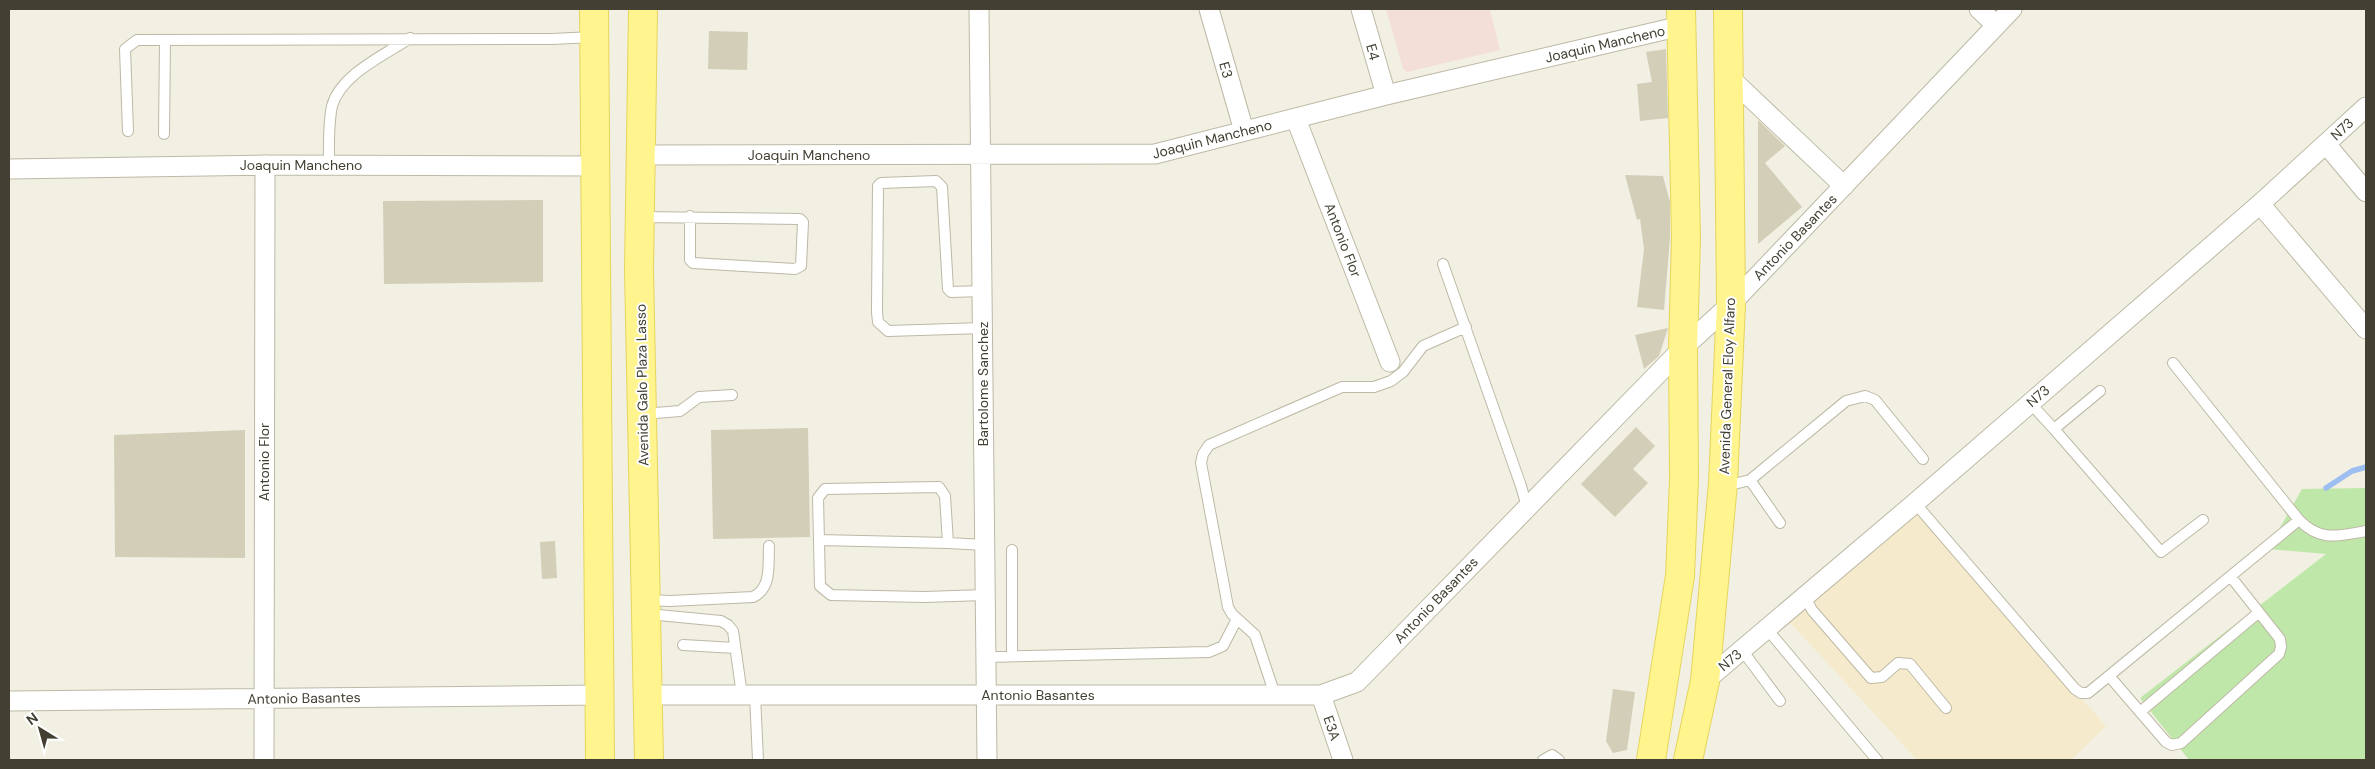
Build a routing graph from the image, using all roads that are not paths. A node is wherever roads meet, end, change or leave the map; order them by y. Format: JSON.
{"nodes":[{"id":1,"x":594,"y":9,"type":"edge"},
{"id":2,"x":643,"y":9,"type":"edge"},
{"id":3,"x":979,"y":9,"type":"edge"},
{"id":4,"x":1209,"y":9,"type":"edge"},
{"id":5,"x":1361,"y":9,"type":"edge"},
{"id":6,"x":1728,"y":9,"type":"edge"},
{"id":7,"x":1979,"y":9,"type":"edge"},
{"id":8,"x":2012,"y":9,"type":"edge"},
{"id":9,"x":1681,"y":17,"type":"edge"},
{"id":10,"x":1996,"y":25,"type":"junction"},
{"id":11,"x":594,"y":37,"type":"junction"},
{"id":12,"x":411,"y":38,"type":"junction"},
{"id":13,"x":165,"y":40,"type":"junction"},
{"id":14,"x":1729,"y":77,"type":"junction"},
{"id":15,"x":1386,"y":94,"type":"junction"},
{"id":16,"x":2366,"y":107,"type":"edge"},
{"id":17,"x":1296,"y":119,"type":"junction"},
{"id":18,"x":128,"y":131,"type":"dead end"},
{"id":19,"x":1244,"y":131,"type":"junction"},
{"id":20,"x":164,"y":134,"type":"dead end"},
{"id":21,"x":2326,"y":144,"type":"junction"},
{"id":22,"x":641,"y":155,"type":"junction"},
{"id":23,"x":981,"y":155,"type":"junction"},
{"id":24,"x":265,"y":165,"type":"junction"},
{"id":25,"x":329,"y":165,"type":"junction"},
{"id":26,"x":594,"y":166,"type":"junction"},
{"id":27,"x":9,"y":169,"type":"edge"},
{"id":28,"x":1844,"y":186,"type":"junction"},
{"id":29,"x":2366,"y":192,"type":"edge"},
{"id":30,"x":2260,"y":204,"type":"junction"},
{"id":31,"x":690,"y":216,"type":"junction"},
{"id":32,"x":640,"y":217,"type":"junction"},
{"id":33,"x":1443,"y":264,"type":"dead end"},
{"id":34,"x":983,"y":291,"type":"junction"},
{"id":35,"x":1730,"y":304,"type":"junction"},
{"id":36,"x":1466,"y":327,"type":"junction"},
{"id":37,"x":983,"y":328,"type":"junction"},
{"id":38,"x":2366,"y":329,"type":"edge"},
{"id":39,"x":1683,"y":348,"type":"junction"},
{"id":40,"x":1390,"y":362,"type":"dead end"},
{"id":41,"x":2173,"y":363,"type":"dead end"},
{"id":42,"x":2100,"y":391,"type":"dead end"},
{"id":43,"x":732,"y":395,"type":"dead end"},
{"id":44,"x":2030,"y":403,"type":"junction"},
{"id":45,"x":642,"y":414,"type":"junction"},
{"id":46,"x":2054,"y":429,"type":"junction"},
{"id":47,"x":1923,"y":459,"type":"dead end"},
{"id":48,"x":1750,"y":480,"type":"junction"},
{"id":49,"x":1723,"y":483,"type":"junction"},
{"id":50,"x":1916,"y":503,"type":"junction"},
{"id":51,"x":1527,"y":507,"type":"junction"},
{"id":52,"x":2203,"y":520,"type":"dead end"},
{"id":53,"x":2298,"y":520,"type":"junction"},
{"id":54,"x":1780,"y":523,"type":"dead end"},
{"id":55,"x":2366,"y":531,"type":"edge"},
{"id":56,"x":819,"y":540,"type":"junction"},
{"id":57,"x":948,"y":543,"type":"junction"},
{"id":58,"x":985,"y":545,"type":"junction"},
{"id":59,"x":769,"y":546,"type":"dead end"},
{"id":60,"x":1012,"y":550,"type":"dead end"},
{"id":61,"x":2231,"y":577,"type":"junction"},
{"id":62,"x":986,"y":594,"type":"junction"},
{"id":63,"x":1805,"y":597,"type":"junction"},
{"id":64,"x":646,"y":607,"type":"junction"},
{"id":65,"x":2258,"y":613,"type":"junction"},
{"id":66,"x":1237,"y":619,"type":"junction"},
{"id":67,"x":1767,"y":629,"type":"junction"},
{"id":68,"x":683,"y":645,"type":"dead end"},
{"id":69,"x":735,"y":648,"type":"junction"},
{"id":70,"x":1742,"y":650,"type":"junction"},
{"id":71,"x":1012,"y":656,"type":"junction"},
{"id":72,"x":986,"y":657,"type":"junction"},
{"id":73,"x":2110,"y":677,"type":"junction"},
{"id":74,"x":1705,"y":682,"type":"junction"},
{"id":75,"x":648,"y":695,"type":"junction"},
{"id":76,"x":749,"y":695,"type":"junction"},
{"id":77,"x":986,"y":695,"type":"junction"},
{"id":78,"x":1275,"y":695,"type":"junction"},
{"id":79,"x":1321,"y":695,"type":"junction"},
{"id":80,"x":599,"y":696,"type":"junction"},
{"id":81,"x":263,"y":699,"type":"junction"},
{"id":82,"x":9,"y":701,"type":"edge"},
{"id":83,"x":1780,"y":701,"type":"dead end"},
{"id":84,"x":1946,"y":708,"type":"dead end"},
{"id":85,"x":2140,"y":712,"type":"junction"},
{"id":86,"x":264,"y":760,"type":"edge"},
{"id":87,"x":600,"y":760,"type":"edge"},
{"id":88,"x":649,"y":760,"type":"edge"},
{"id":89,"x":758,"y":760,"type":"edge"},
{"id":90,"x":987,"y":760,"type":"edge"},
{"id":91,"x":1343,"y":760,"type":"edge"},
{"id":92,"x":1543,"y":760,"type":"edge"},
{"id":93,"x":1560,"y":760,"type":"edge"},
{"id":94,"x":1651,"y":760,"type":"edge"},
{"id":95,"x":1688,"y":760,"type":"edge"},
{"id":96,"x":1877,"y":760,"type":"edge"}],
"edges":[{"from":1,"to":11,"type":"main road"},
{"from":2,"to":22,"type":"main road","name":"Avenida Galo Plaza Lasso"},
{"from":3,"to":23,"type":"street","name":"Bartolome Sanchez"},
{"from":4,"to":19,"type":"street","name":"E3"},
{"from":5,"to":15,"type":"street","name":"E4"},
{"from":6,"to":14,"type":"main road","name":"Avenida General Eloy Alfaro"},
{"from":7,"to":10,"type":"street"},
{"from":8,"to":10,"type":"street","name":"Antonio Basantes"},
{"from":9,"to":15,"type":"street","name":"Joaquin Mancheno"},
{"from":9,"to":39,"type":"main road"},
{"from":10,"to":28,"type":"street","name":"Antonio Basantes"},
{"from":11,"to":12,"type":"lane"},
{"from":11,"to":26,"type":"main road"},
{"from":12,"to":13,"type":"lane"},
{"from":12,"to":25,"type":"lane"},
{"from":13,"to":18,"type":"lane"},
{"from":13,"to":20,"type":"lane"},
{"from":14,"to":28,"type":"street"},
{"from":14,"to":35,"type":"main road","name":"Avenida General Eloy Alfaro"},
{"from":15,"to":17,"type":"street","name":"Joaquin Mancheno"},
{"from":16,"to":21,"type":"street","name":"N73"},
{"from":17,"to":19,"type":"street","name":"Joaquin Mancheno"},
{"from":17,"to":40,"type":"street","name":"Antonio Flor"},
{"from":19,"to":23,"type":"street","name":"Joaquin Mancheno"},
{"from":21,"to":29,"type":"street"},
{"from":21,"to":30,"type":"street","name":"N73"},
{"from":22,"to":23,"type":"street","name":"Joaquin Mancheno"},
{"from":22,"to":32,"type":"main road","name":"Avenida Galo Plaza Lasso"},
{"from":23,"to":34,"type":"street","name":"Bartolome Sanchez"},
{"from":24,"to":25,"type":"street","name":"Joaquin Mancheno"},
{"from":24,"to":27,"type":"street","name":"Joaquin Mancheno"},
{"from":24,"to":81,"type":"street","name":"Antonio Flor"},
{"from":25,"to":26,"type":"street","name":"Joaquin Mancheno"},
{"from":26,"to":80,"type":"main road"},
{"from":28,"to":35,"type":"street","name":"Antonio Basantes"},
{"from":30,"to":38,"type":"street"},
{"from":30,"to":44,"type":"street","name":"N73"},
{"from":31,"to":31,"type":"lane"},
{"from":31,"to":32,"type":"lane"},
{"from":32,"to":45,"type":"main road","name":"Avenida Galo Plaza Lasso"},
{"from":33,"to":36,"type":"lane"},
{"from":34,"to":37,"type":"street","name":"Bartolome Sanchez"},
{"from":34,"to":37,"type":"lane"},
{"from":35,"to":39,"type":"street","name":"Antonio Basantes"},
{"from":35,"to":49,"type":"main road","name":"Avenida General Eloy Alfaro"},
{"from":36,"to":51,"type":"lane"},
{"from":36,"to":66,"type":"lane"},
{"from":37,"to":58,"type":"street","name":"Bartolome Sanchez"},
{"from":39,"to":51,"type":"street","name":"Antonio Basantes"},
{"from":39,"to":94,"type":"main road"},
{"from":41,"to":53,"type":"lane"},
{"from":42,"to":46,"type":"lane"},
{"from":43,"to":45,"type":"lane"},
{"from":44,"to":46,"type":"lane"},
{"from":44,"to":50,"type":"street","name":"N73"},
{"from":45,"to":64,"type":"main road","name":"Avenida Galo Plaza Lasso"},
{"from":46,"to":52,"type":"lane"},
{"from":47,"to":48,"type":"lane"},
{"from":48,"to":49,"type":"lane"},
{"from":48,"to":54,"type":"lane"},
{"from":49,"to":74,"type":"main road","name":"Avenida General Eloy Alfaro"},
{"from":50,"to":63,"type":"street","name":"N73"},
{"from":50,"to":73,"type":"lane"},
{"from":51,"to":79,"type":"street","name":"Antonio Basantes"},
{"from":53,"to":55,"type":"lane"},
{"from":53,"to":61,"type":"lane"},
{"from":56,"to":57,"type":"lane"},
{"from":56,"to":57,"type":"lane"},
{"from":56,"to":62,"type":"lane"},
{"from":57,"to":58,"type":"lane"},
{"from":58,"to":62,"type":"street","name":"Bartolome Sanchez"},
{"from":59,"to":64,"type":"lane"},
{"from":60,"to":71,"type":"lane"},
{"from":61,"to":65,"type":"lane"},
{"from":61,"to":73,"type":"lane"},
{"from":62,"to":72,"type":"street","name":"Bartolome Sanchez"},
{"from":63,"to":67,"type":"street","name":"N73"},
{"from":63,"to":84,"type":"lane"},
{"from":64,"to":69,"type":"lane"},
{"from":64,"to":75,"type":"main road","name":"Avenida Galo Plaza Lasso"},
{"from":65,"to":85,"type":"lane"},
{"from":65,"to":85,"type":"lane"},
{"from":66,"to":71,"type":"lane"},
{"from":66,"to":78,"type":"lane"},
{"from":67,"to":70,"type":"street","name":"N73"},
{"from":67,"to":96,"type":"lane"},
{"from":68,"to":69,"type":"lane"},
{"from":69,"to":76,"type":"lane"},
{"from":70,"to":74,"type":"street","name":"N73"},
{"from":70,"to":83,"type":"lane"},
{"from":71,"to":72,"type":"lane"},
{"from":72,"to":77,"type":"street","name":"Bartolome Sanchez"},
{"from":73,"to":85,"type":"lane"},
{"from":74,"to":95,"type":"main road","name":"Avenida General Eloy Alfaro"},
{"from":75,"to":76,"type":"street","name":"Antonio Basantes"},
{"from":75,"to":88,"type":"main road","name":"Avenida Galo Plaza Lasso"},
{"from":76,"to":77,"type":"street","name":"Antonio Basantes"},
{"from":76,"to":89,"type":"lane"},
{"from":77,"to":78,"type":"street","name":"Antonio Basantes"},
{"from":77,"to":90,"type":"street","name":"Bartolome Sanchez"},
{"from":78,"to":79,"type":"street","name":"Antonio Basantes"},
{"from":79,"to":91,"type":"street","name":"E3A"},
{"from":80,"to":81,"type":"street","name":"Antonio Basantes"},
{"from":80,"to":87,"type":"main road"},
{"from":81,"to":82,"type":"street","name":"Antonio Basantes"},
{"from":81,"to":86,"type":"street","name":"Antonio Flor"},
{"from":92,"to":93,"type":"lane"}]}
